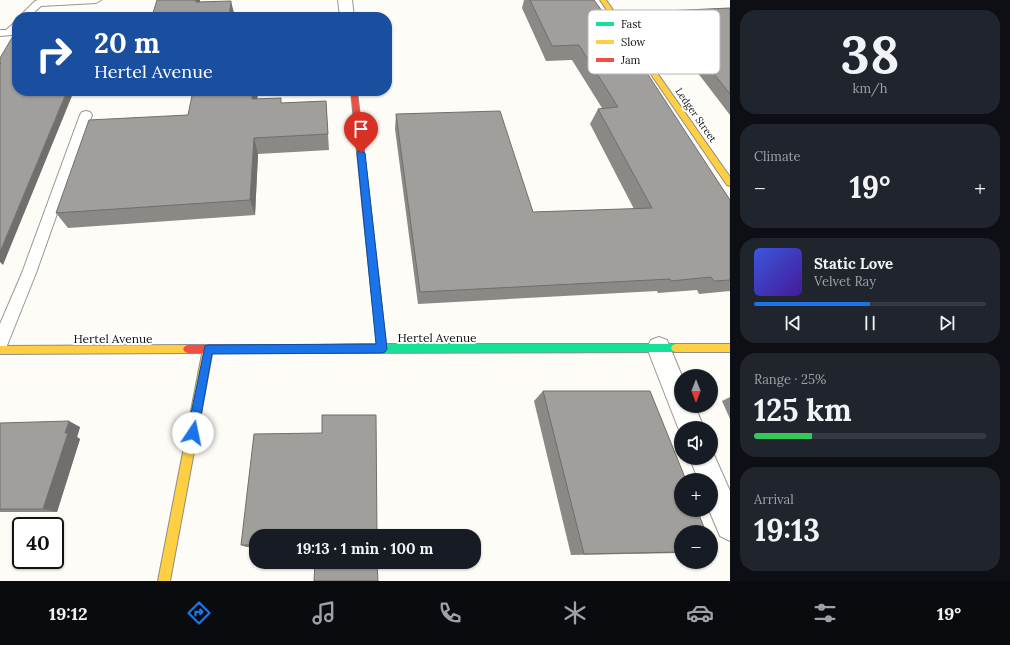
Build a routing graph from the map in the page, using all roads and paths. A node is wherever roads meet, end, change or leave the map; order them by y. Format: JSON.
{"nodes":[{"id":1,"x":96,"y":0,"type":"edge"},
{"id":2,"x":345,"y":0,"type":"edge"},
{"id":3,"x":603,"y":0,"type":"edge"},
{"id":4,"x":38,"y":1,"type":"edge"},
{"id":5,"x":610,"y":10,"type":"edge"},
{"id":6,"x":28,"y":12,"type":"edge"},
{"id":7,"x":346,"y":12,"type":"edge"},
{"id":8,"x":12,"y":30,"type":"edge"},
{"id":9,"x":0,"y":33,"type":"edge"},
{"id":10,"x":654,"y":74,"type":"edge"},
{"id":11,"x":355,"y":96,"type":"edge"},
{"id":12,"x":86,"y":115,"type":"dead end"},
{"id":13,"x":730,"y":183,"type":"edge"},
{"id":14,"x":0,"y":343,"type":"edge"},
{"id":15,"x":659,"y":348,"type":"junction"},
{"id":16,"x":730,"y":348,"type":"edge"},
{"id":17,"x":208,"y":349,"type":"junction"},
{"id":18,"x":382,"y":349,"type":"junction"},
{"id":19,"x":0,"y":350,"type":"edge"},
{"id":20,"x":674,"y":385,"type":"edge"},
{"id":21,"x":706,"y":465,"type":"edge"},
{"id":22,"x":730,"y":526,"type":"edge"},
{"id":23,"x":164,"y":581,"type":"edge"}],
"edges":[{"from":1,"to":4,"type":"lane"},
{"from":2,"to":7,"type":"street"},
{"from":3,"to":5,"type":"street","name":"Ledger Street"},
{"from":4,"to":6,"type":"lane"},
{"from":8,"to":9,"type":"lane"},
{"from":10,"to":13,"type":"street","name":"Ledger Street"},
{"from":11,"to":18,"type":"street"},
{"from":12,"to":14,"type":"lane"},
{"from":15,"to":16,"type":"street","name":"Hertel Avenue"},
{"from":15,"to":18,"type":"street","name":"Hertel Avenue"},
{"from":15,"to":20,"type":"street"},
{"from":17,"to":18,"type":"street","name":"Hertel Avenue"},
{"from":17,"to":19,"type":"street","name":"Hertel Avenue"},
{"from":17,"to":23,"type":"street"},
{"from":21,"to":22,"type":"street"}]}
